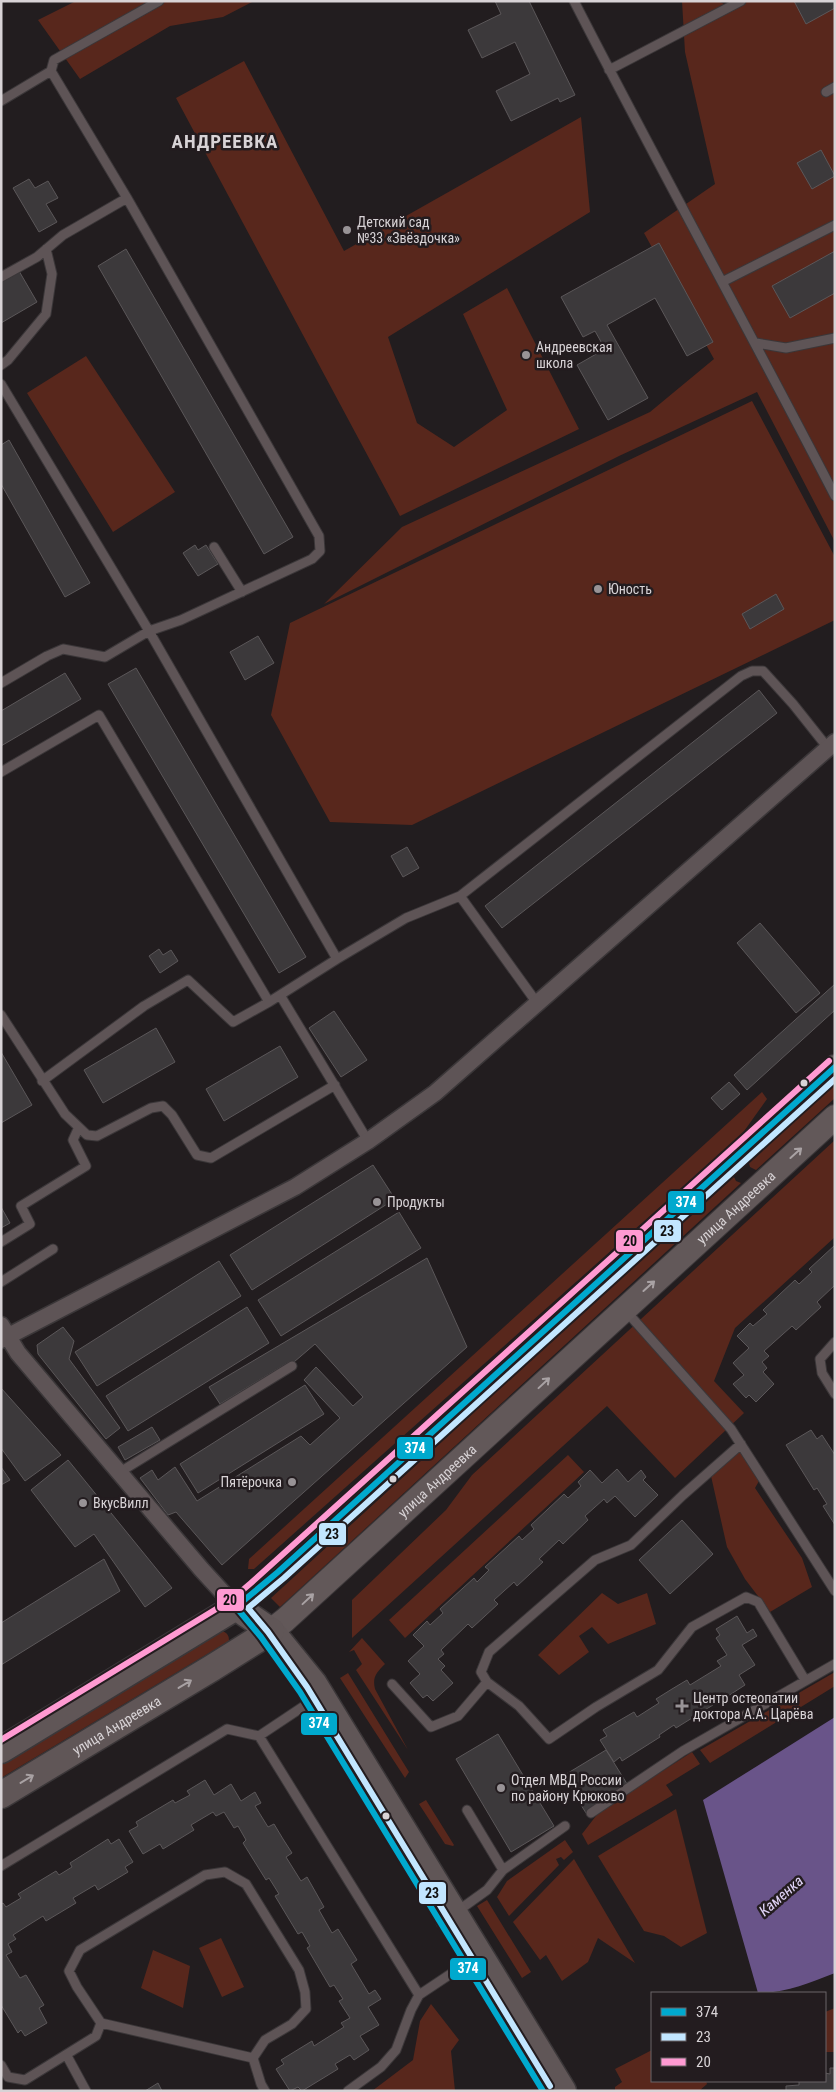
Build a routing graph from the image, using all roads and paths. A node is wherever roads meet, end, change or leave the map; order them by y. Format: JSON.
{"nodes":[{"id":1,"x":159,"y":1,"type":"edge"},
{"id":2,"x":574,"y":1,"type":"edge"},
{"id":3,"x":741,"y":1,"type":"edge"},
{"id":4,"x":609,"y":70,"type":"junction"},
{"id":5,"x":51,"y":71,"type":"junction"},
{"id":6,"x":835,"y":87,"type":"edge"},
{"id":7,"x":826,"y":92,"type":"dead end"},
{"id":8,"x":1,"y":101,"type":"edge"},
{"id":9,"x":127,"y":198,"type":"junction"},
{"id":10,"x":835,"y":225,"type":"edge"},
{"id":11,"x":46,"y":249,"type":"junction"},
{"id":12,"x":1,"y":277,"type":"edge"},
{"id":13,"x":722,"y":282,"type":"junction"},
{"id":14,"x":835,"y":338,"type":"edge"},
{"id":15,"x":756,"y":343,"type":"junction"},
{"id":16,"x":1,"y":365,"type":"edge"},
{"id":17,"x":1,"y":384,"type":"edge"},
{"id":18,"x":835,"y":496,"type":"edge"},
{"id":19,"x":214,"y":547,"type":"dead end"},
{"id":20,"x":242,"y":592,"type":"junction"},
{"id":21,"x":149,"y":631,"type":"junction"},
{"id":22,"x":1,"y":683,"type":"edge"},
{"id":23,"x":831,"y":745,"type":"edge"},
{"id":24,"x":1,"y":772,"type":"edge"},
{"id":25,"x":460,"y":896,"type":"junction"},
{"id":26,"x":337,"y":959,"type":"junction"},
{"id":27,"x":280,"y":995,"type":"junction"},
{"id":28,"x":269,"y":1002,"type":"junction"},
{"id":29,"x":537,"y":1003,"type":"junction"},
{"id":30,"x":1,"y":1015,"type":"edge"},
{"id":31,"x":835,"y":1067,"type":"edge"},
{"id":32,"x":42,"y":1081,"type":"junction"},
{"id":33,"x":335,"y":1084,"type":"junction"},
{"id":34,"x":835,"y":1117,"type":"edge"},
{"id":35,"x":78,"y":1128,"type":"junction"},
{"id":36,"x":368,"y":1141,"type":"junction"},
{"id":37,"x":739,"y":1155,"type":"junction"},
{"id":38,"x":764,"y":1182,"type":"junction"},
{"id":39,"x":1,"y":1242,"type":"edge"},
{"id":40,"x":53,"y":1249,"type":"dead end"},
{"id":41,"x":1,"y":1282,"type":"edge"},
{"id":42,"x":624,"y":1308,"type":"junction"},
{"id":43,"x":4,"y":1334,"type":"edge"},
{"id":44,"x":835,"y":1342,"type":"edge"},
{"id":45,"x":292,"y":1366,"type":"dead end"},
{"id":46,"x":835,"y":1394,"type":"edge"},
{"id":47,"x":741,"y":1444,"type":"junction"},
{"id":48,"x":120,"y":1472,"type":"junction"},
{"id":49,"x":835,"y":1591,"type":"edge"},
{"id":50,"x":236,"y":1607,"type":"junction"},
{"id":51,"x":266,"y":1634,"type":"junction"},
{"id":52,"x":835,"y":1664,"type":"edge"},
{"id":53,"x":805,"y":1680,"type":"junction"},
{"id":54,"x":487,"y":1682,"type":"junction"},
{"id":55,"x":392,"y":1684,"type":"dead end"},
{"id":56,"x":307,"y":1704,"type":"junction"},
{"id":57,"x":259,"y":1736,"type":"junction"},
{"id":58,"x":1,"y":1750,"type":"edge"},
{"id":59,"x":1,"y":1795,"type":"edge"},
{"id":60,"x":467,"y":1810,"type":"dead end"},
{"id":61,"x":591,"y":1813,"type":"dead end"},
{"id":62,"x":566,"y":1826,"type":"dead end"},
{"id":63,"x":1,"y":1866,"type":"edge"},
{"id":64,"x":502,"y":1870,"type":"junction"},
{"id":65,"x":448,"y":1919,"type":"junction"},
{"id":66,"x":473,"y":1959,"type":"junction"},
{"id":67,"x":419,"y":1995,"type":"junction"},
{"id":68,"x":101,"y":2024,"type":"junction"},
{"id":69,"x":67,"y":2056,"type":"junction"},
{"id":70,"x":253,"y":2058,"type":"junction"},
{"id":71,"x":1,"y":2065,"type":"edge"},
{"id":72,"x":86,"y":2091,"type":"edge"},
{"id":73,"x":265,"y":2091,"type":"edge"},
{"id":74,"x":348,"y":2091,"type":"edge"},
{"id":75,"x":543,"y":2091,"type":"edge"},
{"id":76,"x":563,"y":2091,"type":"edge"}],
"edges":[{"from":1,"to":5,"type":"lane"},
{"from":2,"to":4,"type":"lane"},
{"from":3,"to":4,"type":"lane"},
{"from":4,"to":13,"type":"lane"},
{"from":5,"to":8,"type":"lane"},
{"from":5,"to":9,"type":"lane"},
{"from":6,"to":7,"type":"lane"},
{"from":9,"to":11,"type":"lane"},
{"from":9,"to":20,"type":"lane"},
{"from":10,"to":13,"type":"lane"},
{"from":11,"to":12,"type":"lane"},
{"from":11,"to":16,"type":"lane"},
{"from":13,"to":15,"type":"lane"},
{"from":14,"to":15,"type":"lane"},
{"from":15,"to":18,"type":"lane"},
{"from":17,"to":21,"type":"lane"},
{"from":19,"to":20,"type":"lane"},
{"from":20,"to":21,"type":"lane"},
{"from":21,"to":22,"type":"lane"},
{"from":21,"to":26,"type":"lane"},
{"from":23,"to":25,"type":"lane"},
{"from":23,"to":29,"type":"street"},
{"from":24,"to":28,"type":"lane"},
{"from":25,"to":26,"type":"lane"},
{"from":25,"to":29,"type":"lane"},
{"from":26,"to":27,"type":"lane"},
{"from":27,"to":28,"type":"lane"},
{"from":27,"to":33,"type":"lane"},
{"from":28,"to":32,"type":"lane"},
{"from":29,"to":36,"type":"street"},
{"from":30,"to":32,"type":"lane"},
{"from":31,"to":37,"type":"main road"},
{"from":32,"to":35,"type":"lane"},
{"from":33,"to":35,"type":"lane"},
{"from":33,"to":36,"type":"lane"},
{"from":38,"to":34,"type":"main road","name":"улица Андреевка","one_way":true},
{"from":35,"to":39,"type":"lane"},
{"from":36,"to":43,"type":"street"},
{"from":37,"to":38,"type":"main road"},
{"from":37,"to":50,"type":"main road"},
{"from":42,"to":38,"type":"main road","name":"улица Андреевка","one_way":true},
{"from":40,"to":41,"type":"lane"},
{"from":42,"to":47,"type":"lane"},
{"from":51,"to":42,"type":"main road","name":"улица Андреевка","one_way":true},
{"from":43,"to":48,"type":"street"},
{"from":44,"to":46,"type":"lane"},
{"from":45,"to":48,"type":"lane"},
{"from":47,"to":49,"type":"lane"},
{"from":47,"to":54,"type":"lane"},
{"from":48,"to":50,"type":"street"},
{"from":50,"to":51,"type":"main road"},
{"from":50,"to":58,"type":"main road"},
{"from":51,"to":56,"type":"main road"},
{"from":59,"to":51,"type":"main road","name":"улица Андреевка","one_way":true},
{"from":51,"to":65,"type":"main road"},
{"from":52,"to":53,"type":"lane"},
{"from":53,"to":54,"type":"lane"},
{"from":53,"to":61,"type":"lane"},
{"from":54,"to":55,"type":"lane"},
{"from":56,"to":57,"type":"lane"},
{"from":56,"to":65,"type":"main road"},
{"from":57,"to":63,"type":"lane"},
{"from":57,"to":67,"type":"lane"},
{"from":60,"to":64,"type":"lane"},
{"from":62,"to":64,"type":"lane"},
{"from":64,"to":65,"type":"lane"},
{"from":65,"to":66,"type":"main road"},
{"from":66,"to":67,"type":"lane"},
{"from":66,"to":75,"type":"main road"},
{"from":66,"to":76,"type":"main road"},
{"from":67,"to":74,"type":"lane"},
{"from":68,"to":69,"type":"lane"},
{"from":68,"to":70,"type":"lane"},
{"from":68,"to":70,"type":"lane"},
{"from":69,"to":71,"type":"lane"},
{"from":69,"to":72,"type":"lane"},
{"from":70,"to":73,"type":"lane"}]}
